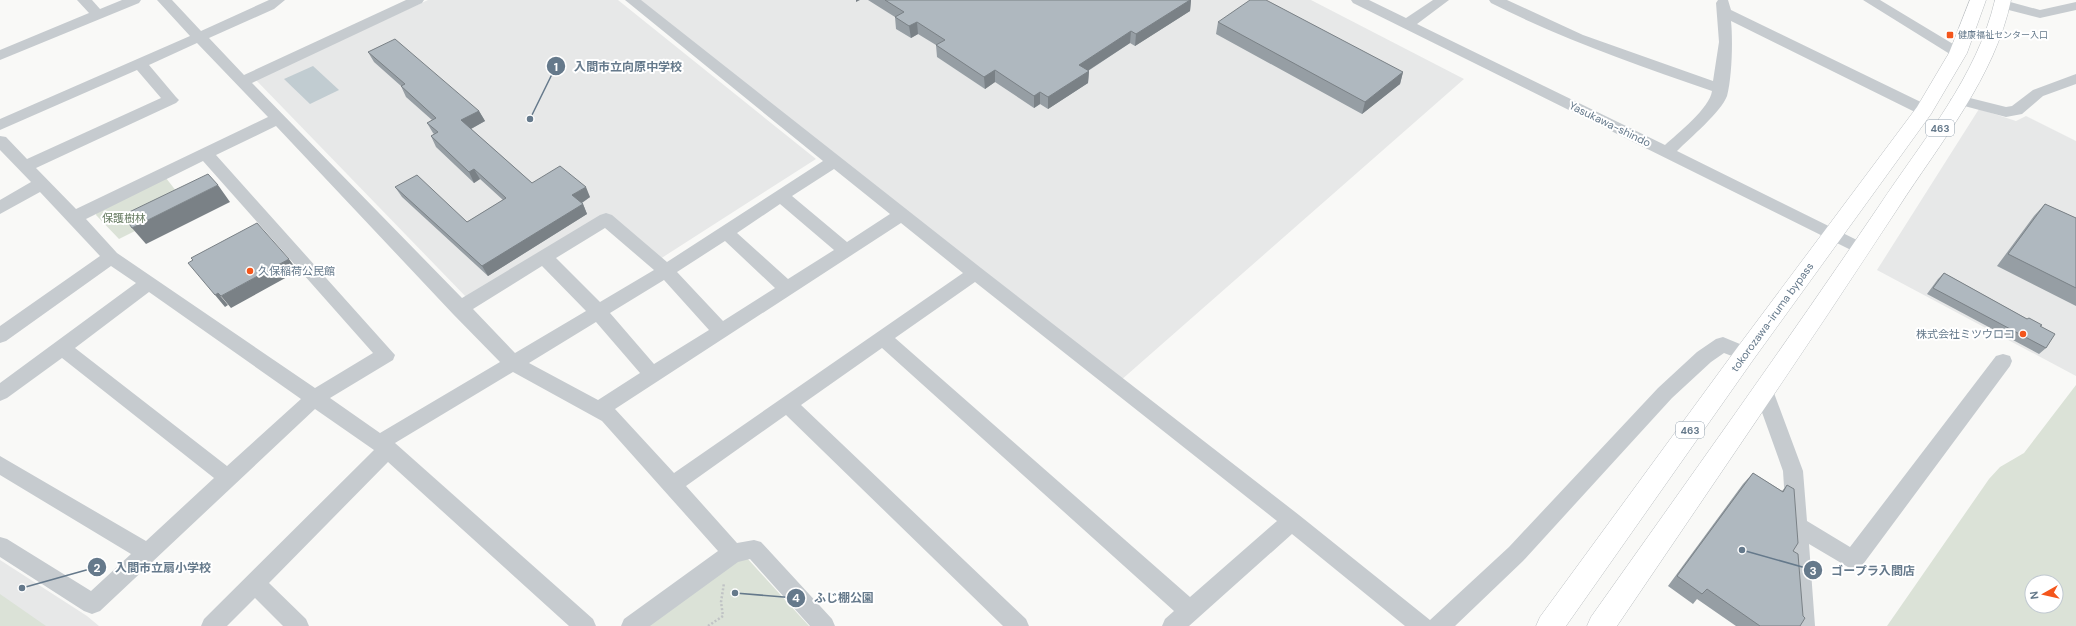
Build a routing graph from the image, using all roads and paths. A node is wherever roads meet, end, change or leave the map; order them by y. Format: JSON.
{"nodes":[{"id":1,"x":84,"y":0,"type":"edge"},
{"id":2,"x":134,"y":0,"type":"edge"},
{"id":3,"x":164,"y":0,"type":"edge"},
{"id":4,"x":278,"y":0,"type":"edge"},
{"id":5,"x":417,"y":0,"type":"edge"},
{"id":6,"x":632,"y":0,"type":"edge"},
{"id":7,"x":1358,"y":0,"type":"edge"},
{"id":8,"x":1442,"y":0,"type":"edge"},
{"id":9,"x":1496,"y":0,"type":"edge"},
{"id":10,"x":1870,"y":0,"type":"edge"},
{"id":11,"x":1978,"y":0,"type":"edge"},
{"id":12,"x":2002,"y":2,"type":"edge"},
{"id":13,"x":1723,"y":6,"type":"edge"},
{"id":14,"x":2076,"y":6,"type":"edge"},
{"id":15,"x":98,"y":15,"type":"junction"},
{"id":16,"x":1407,"y":24,"type":"junction"},
{"id":17,"x":200,"y":37,"type":"junction"},
{"id":18,"x":1958,"y":53,"type":"junction"},
{"id":19,"x":0,"y":55,"type":"edge"},
{"id":20,"x":140,"y":64,"type":"junction"},
{"id":21,"x":2076,"y":79,"type":"edge"},
{"id":22,"x":243,"y":81,"type":"junction"},
{"id":23,"x":1720,"y":89,"type":"junction"},
{"id":24,"x":1958,"y":100,"type":"junction"},
{"id":25,"x":1924,"y":110,"type":"junction"},
{"id":26,"x":277,"y":119,"type":"junction"},
{"id":27,"x":0,"y":126,"type":"edge"},
{"id":28,"x":0,"y":141,"type":"edge"},
{"id":29,"x":1666,"y":152,"type":"junction"},
{"id":30,"x":205,"y":154,"type":"junction"},
{"id":31,"x":834,"y":161,"type":"junction"},
{"id":32,"x":25,"y":167,"type":"junction"},
{"id":33,"x":41,"y":184,"type":"junction"},
{"id":34,"x":781,"y":196,"type":"junction"},
{"id":35,"x":0,"y":208,"type":"edge"},
{"id":36,"x":902,"y":216,"type":"junction"},
{"id":37,"x":75,"y":217,"type":"junction"},
{"id":38,"x":726,"y":232,"type":"junction"},
{"id":39,"x":1832,"y":235,"type":"junction"},
{"id":40,"x":1861,"y":249,"type":"junction"},
{"id":41,"x":847,"y":251,"type":"junction"},
{"id":42,"x":110,"y":257,"type":"junction"},
{"id":43,"x":544,"y":257,"type":"junction"},
{"id":44,"x":666,"y":271,"type":"junction"},
{"id":45,"x":975,"y":273,"type":"junction"},
{"id":46,"x":148,"y":284,"type":"junction"},
{"id":47,"x":787,"y":289,"type":"junction"},
{"id":48,"x":459,"y":308,"type":"junction"},
{"id":49,"x":598,"y":312,"type":"junction"},
{"id":50,"x":721,"y":332,"type":"junction"},
{"id":51,"x":0,"y":336,"type":"edge"},
{"id":52,"x":883,"y":338,"type":"junction"},
{"id":53,"x":61,"y":347,"type":"junction"},
{"id":54,"x":1745,"y":354,"type":"junction"},
{"id":55,"x":2003,"y":361,"type":"dead end"},
{"id":56,"x":513,"y":363,"type":"junction"},
{"id":57,"x":652,"y":375,"type":"junction"},
{"id":58,"x":1764,"y":390,"type":"junction"},
{"id":59,"x":0,"y":393,"type":"edge"},
{"id":60,"x":314,"y":398,"type":"junction"},
{"id":61,"x":788,"y":405,"type":"junction"},
{"id":62,"x":599,"y":409,"type":"junction"},
{"id":63,"x":383,"y":446,"type":"junction"},
{"id":64,"x":0,"y":465,"type":"edge"},
{"id":65,"x":227,"y":477,"type":"junction"},
{"id":66,"x":672,"y":486,"type":"junction"},
{"id":67,"x":1292,"y":521,"type":"junction"},
{"id":68,"x":1797,"y":526,"type":"junction"},
{"id":69,"x":0,"y":546,"type":"edge"},
{"id":70,"x":146,"y":552,"type":"junction"},
{"id":71,"x":730,"y":555,"type":"junction"},
{"id":72,"x":255,"y":583,"type":"junction"},
{"id":73,"x":1190,"y":611,"type":"junction"},
{"id":74,"x":212,"y":626,"type":"edge"},
{"id":75,"x":298,"y":626,"type":"edge"},
{"id":76,"x":585,"y":626,"type":"edge"},
{"id":77,"x":632,"y":626,"type":"edge"},
{"id":78,"x":708,"y":626,"type":"edge"},
{"id":79,"x":824,"y":626,"type":"edge"},
{"id":80,"x":1018,"y":626,"type":"edge"},
{"id":81,"x":1173,"y":626,"type":"edge"},
{"id":82,"x":1422,"y":626,"type":"edge"},
{"id":83,"x":1439,"y":626,"type":"edge"},
{"id":84,"x":1550,"y":626,"type":"edge"},
{"id":85,"x":1600,"y":626,"type":"edge"},
{"id":86,"x":1804,"y":626,"type":"edge"}],
"edges":[{"from":1,"to":15,"type":"street"},
{"from":2,"to":15,"type":"street"},
{"from":3,"to":17,"type":"street"},
{"from":4,"to":17,"type":"street"},
{"from":5,"to":22,"type":"street"},
{"from":6,"to":31,"type":"street"},
{"from":7,"to":16,"type":"street","name":"Yasukawa-shindo"},
{"from":8,"to":16,"type":"street"},
{"from":9,"to":23,"type":"street"},
{"from":10,"to":18,"type":"street"},
{"from":11,"to":18,"type":"highway","name":"tokorozawa-iruma bypass","number":"463"},
{"from":12,"to":14,"type":"street"},
{"from":12,"to":24,"type":"highway","number":"463"},
{"from":13,"to":23,"type":"street"},
{"from":13,"to":25,"type":"street"},
{"from":15,"to":19,"type":"street"},
{"from":16,"to":29,"type":"street","name":"Yasukawa-shindo"},
{"from":17,"to":20,"type":"street"},
{"from":17,"to":22,"type":"street"},
{"from":18,"to":25,"type":"highway","name":"tokorozawa-iruma bypass","number":"463"},
{"from":20,"to":27,"type":"street"},
{"from":20,"to":32,"type":"street"},
{"from":21,"to":24,"type":"street"},
{"from":22,"to":26,"type":"street"},
{"from":23,"to":29,"type":"street"},
{"from":24,"to":40,"type":"highway","number":"463"},
{"from":25,"to":39,"type":"highway","name":"tokorozawa-iruma bypass","number":"463"},
{"from":26,"to":30,"type":"street"},
{"from":26,"to":48,"type":"street"},
{"from":28,"to":32,"type":"street"},
{"from":29,"to":39,"type":"street","name":"Yasukawa-shindo"},
{"from":30,"to":37,"type":"street"},
{"from":30,"to":60,"type":"street"},
{"from":31,"to":34,"type":"street"},
{"from":31,"to":36,"type":"street"},
{"from":32,"to":33,"type":"street"},
{"from":33,"to":35,"type":"street"},
{"from":33,"to":37,"type":"street"},
{"from":34,"to":38,"type":"street"},
{"from":34,"to":41,"type":"street"},
{"from":36,"to":41,"type":"street"},
{"from":36,"to":45,"type":"street"},
{"from":37,"to":42,"type":"street"},
{"from":38,"to":44,"type":"street"},
{"from":38,"to":47,"type":"street"},
{"from":39,"to":40,"type":"street","name":"Yasukawa-shindo"},
{"from":39,"to":54,"type":"highway","name":"tokorozawa-iruma bypass","number":"463"},
{"from":40,"to":58,"type":"highway","number":"463"},
{"from":41,"to":47,"type":"street"},
{"from":42,"to":46,"type":"street"},
{"from":42,"to":51,"type":"street"},
{"from":43,"to":44,"type":"street"},
{"from":43,"to":48,"type":"street"},
{"from":43,"to":49,"type":"street"},
{"from":44,"to":49,"type":"street"},
{"from":44,"to":50,"type":"street"},
{"from":45,"to":52,"type":"street"},
{"from":45,"to":67,"type":"street"},
{"from":46,"to":53,"type":"street"},
{"from":46,"to":60,"type":"street"},
{"from":47,"to":50,"type":"street"},
{"from":48,"to":56,"type":"street"},
{"from":49,"to":56,"type":"street"},
{"from":49,"to":57,"type":"street"},
{"from":50,"to":57,"type":"street"},
{"from":52,"to":61,"type":"street"},
{"from":52,"to":73,"type":"street"},
{"from":53,"to":59,"type":"street"},
{"from":53,"to":65,"type":"street"},
{"from":54,"to":83,"type":"street"},
{"from":54,"to":84,"type":"highway","name":"tokorozawa-iruma bypass","number":"463"},
{"from":55,"to":68,"type":"street"},
{"from":56,"to":62,"type":"street"},
{"from":56,"to":63,"type":"street"},
{"from":57,"to":62,"type":"street"},
{"from":58,"to":68,"type":"street"},
{"from":58,"to":85,"type":"highway","number":"463"},
{"from":60,"to":63,"type":"street"},
{"from":60,"to":65,"type":"street"},
{"from":61,"to":66,"type":"street"},
{"from":61,"to":80,"type":"street"},
{"from":62,"to":66,"type":"street"},
{"from":63,"to":72,"type":"street"},
{"from":63,"to":76,"type":"street"},
{"from":64,"to":70,"type":"street"},
{"from":65,"to":70,"type":"street"},
{"from":66,"to":71,"type":"street"},
{"from":67,"to":73,"type":"street"},
{"from":67,"to":82,"type":"street"},
{"from":68,"to":86,"type":"street"},
{"from":69,"to":70,"type":"street"},
{"from":71,"to":77,"type":"street"},
{"from":71,"to":78,"type":"path"},
{"from":71,"to":79,"type":"street"},
{"from":72,"to":74,"type":"street"},
{"from":72,"to":75,"type":"street"},
{"from":73,"to":81,"type":"street"}]}
